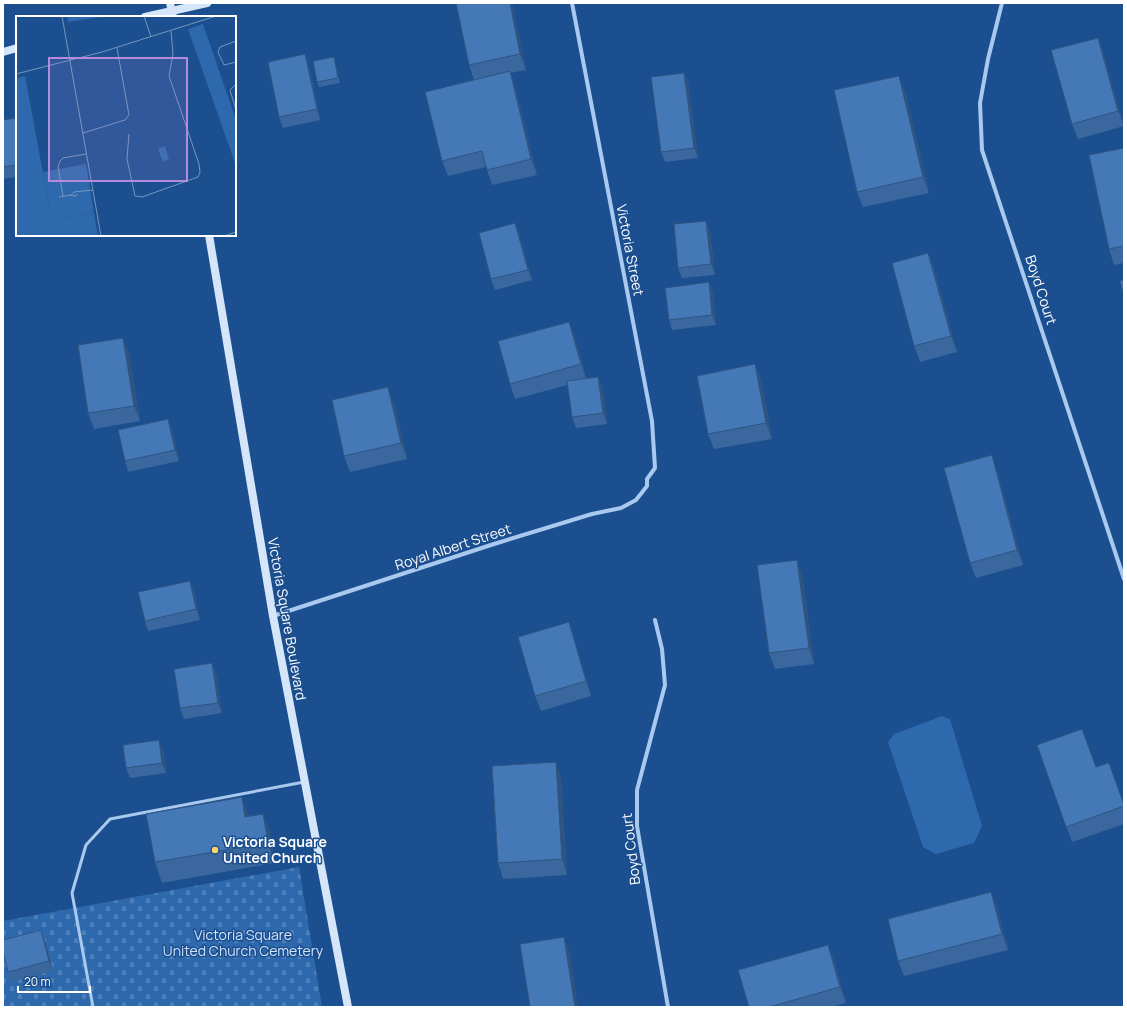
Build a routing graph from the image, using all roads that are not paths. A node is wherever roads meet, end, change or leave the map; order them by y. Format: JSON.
{"nodes":[{"id":1,"x":207,"y":3,"type":"edge"},
{"id":2,"x":572,"y":3,"type":"edge"},
{"id":3,"x":1002,"y":3,"type":"edge"},
{"id":4,"x":172,"y":10,"type":"edge"},
{"id":5,"x":149,"y":16,"type":"edge"},
{"id":6,"x":16,"y":48,"type":"edge"},
{"id":7,"x":3,"y":52,"type":"edge"},
{"id":8,"x":209,"y":236,"type":"edge"},
{"id":9,"x":639,"y":496,"type":"joint"},
{"id":10,"x":1124,"y":579,"type":"edge"},
{"id":11,"x":272,"y":616,"type":"junction"},
{"id":12,"x":655,"y":620,"type":"dead end"},
{"id":13,"x":304,"y":782,"type":"junction"},
{"id":14,"x":92,"y":1007,"type":"edge"},
{"id":15,"x":348,"y":1007,"type":"edge"},
{"id":16,"x":668,"y":1007,"type":"edge"}],
"edges":[{"from":1,"to":4,"type":"street"},
{"from":2,"to":9,"type":"street","name":"Victoria Street"},
{"from":3,"to":10,"type":"street","name":"Boyd Court"},
{"from":4,"to":5,"type":"street"},
{"from":6,"to":7,"type":"street"},
{"from":8,"to":11,"type":"street","name":"Victoria Square Boulevard"},
{"from":9,"to":11,"type":"street","name":"Royal Albert Street"},
{"from":11,"to":13,"type":"street","name":"Victoria Square Boulevard"},
{"from":12,"to":16,"type":"street","name":"Boyd Court"},
{"from":13,"to":14,"type":"lane"},
{"from":13,"to":15,"type":"street","name":"Victoria Square Boulevard"}]}
